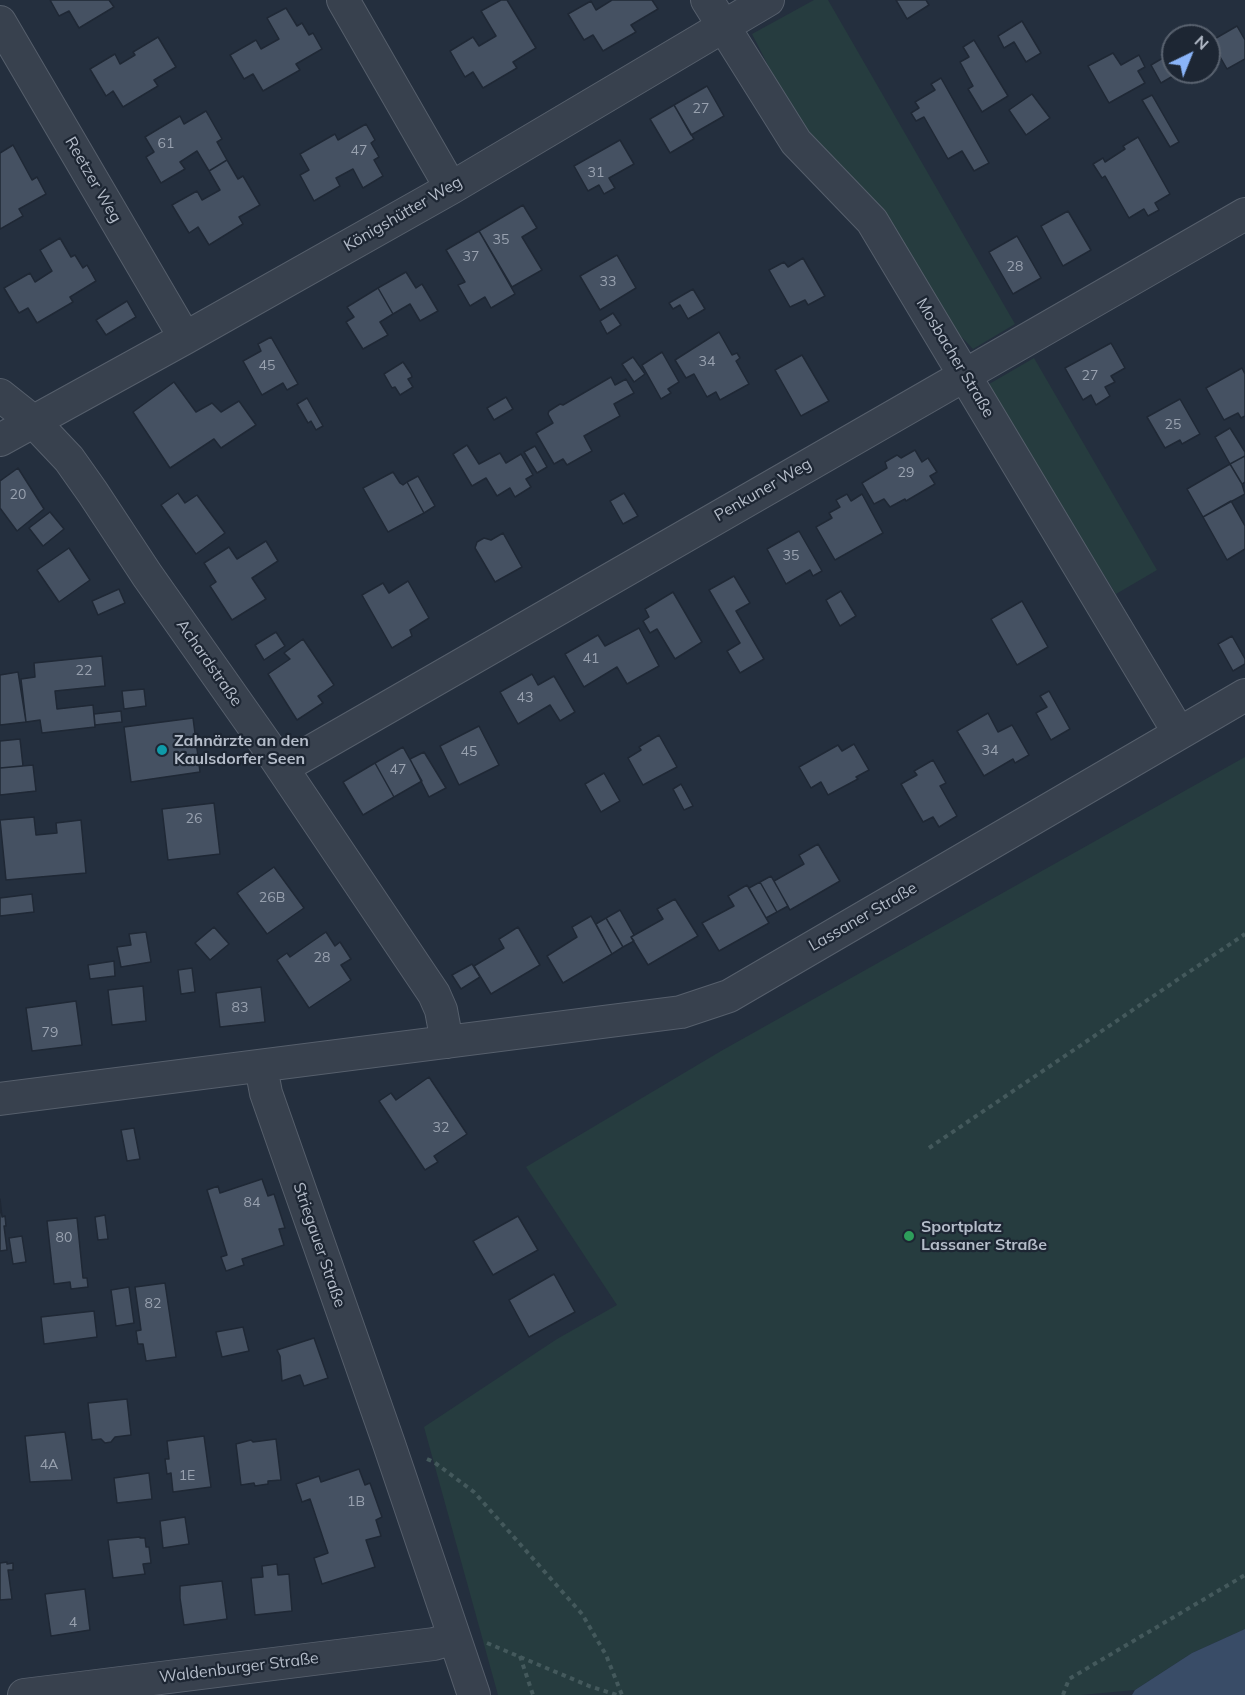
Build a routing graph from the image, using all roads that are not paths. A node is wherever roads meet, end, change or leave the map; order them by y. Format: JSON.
{"nodes":[{"id":1,"x":342,"y":0,"type":"edge"},
{"id":2,"x":768,"y":0,"type":"edge"},
{"id":3,"x":715,"y":13,"type":"edge"},
{"id":4,"x":0,"y":22,"type":"edge"},
{"id":5,"x":451,"y":188,"type":"junction"},
{"id":6,"x":1245,"y":214,"type":"edge"},
{"id":7,"x":185,"y":338,"type":"junction"},
{"id":8,"x":964,"y":374,"type":"junction"},
{"id":9,"x":0,"y":395,"type":"edge"},
{"id":10,"x":34,"y":422,"type":"junction"},
{"id":11,"x":0,"y":440,"type":"edge"},
{"id":12,"x":1245,"y":695,"type":"edge"},
{"id":13,"x":1179,"y":733,"type":"junction"},
{"id":14,"x":282,"y":768,"type":"junction"},
{"id":15,"x":447,"y":1042,"type":"junction"},
{"id":16,"x":261,"y":1067,"type":"junction"},
{"id":17,"x":0,"y":1099,"type":"edge"},
{"id":18,"x":454,"y":1638,"type":"junction"},
{"id":19,"x":24,"y":1695,"type":"edge"},
{"id":20,"x":474,"y":1695,"type":"edge"}],
"edges":[{"from":1,"to":5,"type":"street"},
{"from":2,"to":3,"type":"street","name":"Königshütter Weg"},
{"from":3,"to":5,"type":"street","name":"Königshütter Weg"},
{"from":3,"to":8,"type":"street","name":"Mosbacher Straße"},
{"from":4,"to":7,"type":"street","name":"Reetzer Weg"},
{"from":5,"to":7,"type":"street","name":"Königshütter Weg"},
{"from":6,"to":8,"type":"street","name":"Penkuner Weg"},
{"from":7,"to":10,"type":"street","name":"Königshütter Weg"},
{"from":8,"to":13,"type":"street","name":"Mosbacher Straße"},
{"from":8,"to":14,"type":"street","name":"Penkuner Weg"},
{"from":9,"to":10,"type":"street","name":"Achardstraße"},
{"from":10,"to":11,"type":"street","name":"Königshütter Weg"},
{"from":10,"to":14,"type":"street","name":"Achardstraße"},
{"from":12,"to":13,"type":"street","name":"Lassaner Straße"},
{"from":13,"to":15,"type":"street","name":"Lassaner Straße"},
{"from":14,"to":15,"type":"street","name":"Achardstraße"},
{"from":15,"to":16,"type":"street"},
{"from":16,"to":17,"type":"street"},
{"from":16,"to":18,"type":"street","name":"Striegauer Straße"},
{"from":18,"to":19,"type":"street","name":"Waldenburger Straße"},
{"from":18,"to":20,"type":"street"}]}
